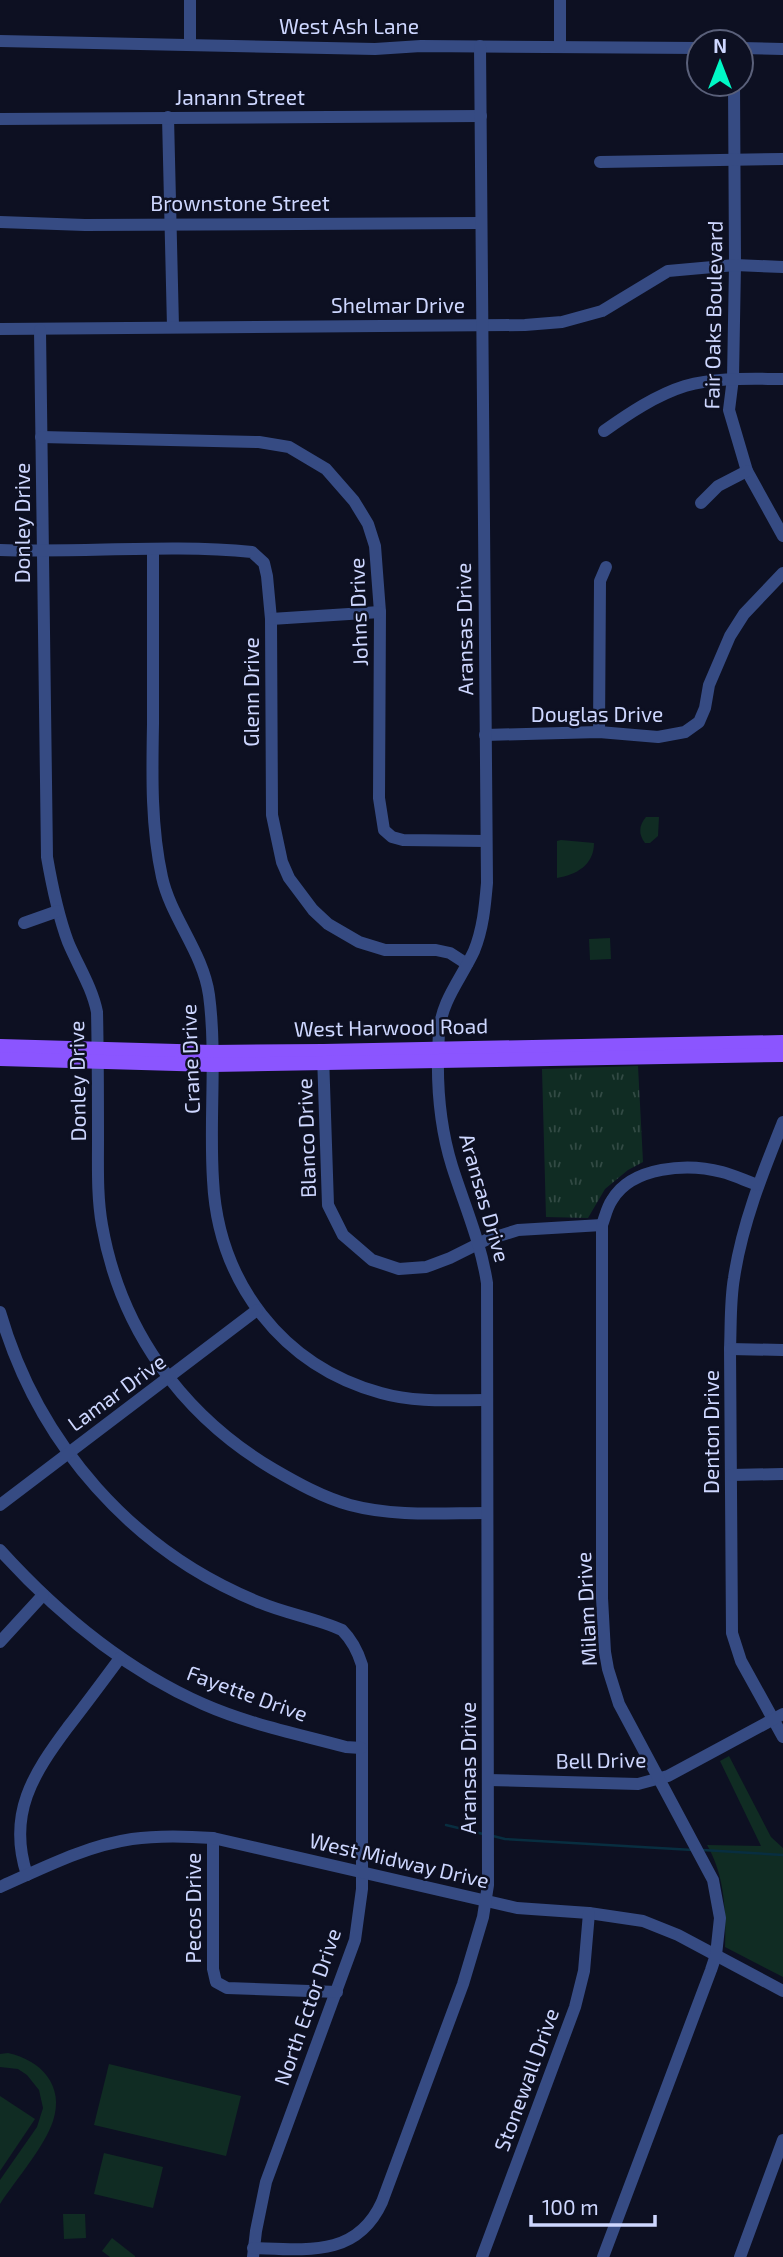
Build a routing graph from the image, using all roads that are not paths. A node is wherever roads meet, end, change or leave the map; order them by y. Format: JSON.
{"nodes":[{"id":1,"x":190,"y":0,"type":"edge"},
{"id":2,"x":560,"y":0,"type":"edge"},
{"id":3,"x":0,"y":41,"type":"edge"},
{"id":4,"x":190,"y":45,"type":"junction"},
{"id":5,"x":480,"y":46,"type":"junction"},
{"id":6,"x":559,"y":47,"type":"junction"},
{"id":7,"x":685,"y":48,"type":"edge"},
{"id":8,"x":755,"y":48,"type":"edge"},
{"id":9,"x":783,"y":49,"type":"edge"},
{"id":10,"x":734,"y":98,"type":"edge"},
{"id":11,"x":481,"y":116,"type":"junction"},
{"id":12,"x":169,"y":117,"type":"junction"},
{"id":13,"x":0,"y":119,"type":"edge"},
{"id":14,"x":783,"y":159,"type":"edge"},
{"id":15,"x":734,"y":160,"type":"junction"},
{"id":16,"x":600,"y":162,"type":"dead end"},
{"id":17,"x":0,"y":222,"type":"edge"},
{"id":18,"x":172,"y":223,"type":"junction"},
{"id":19,"x":481,"y":223,"type":"junction"},
{"id":20,"x":735,"y":265,"type":"junction"},
{"id":21,"x":783,"y":267,"type":"edge"},
{"id":22,"x":481,"y":325,"type":"junction"},
{"id":23,"x":173,"y":327,"type":"junction"},
{"id":24,"x":0,"y":329,"type":"edge"},
{"id":25,"x":40,"y":330,"type":"junction"},
{"id":26,"x":733,"y":378,"type":"junction"},
{"id":27,"x":783,"y":379,"type":"edge"},
{"id":28,"x":604,"y":431,"type":"dead end"},
{"id":29,"x":41,"y":437,"type":"junction"},
{"id":30,"x":747,"y":471,"type":"junction"},
{"id":31,"x":701,"y":503,"type":"dead end"},
{"id":32,"x":783,"y":505,"type":"edge"},
{"id":33,"x":768,"y":508,"type":"junction"},
{"id":34,"x":783,"y":536,"type":"edge"},
{"id":35,"x":153,"y":549,"type":"junction"},
{"id":36,"x":0,"y":550,"type":"edge"},
{"id":37,"x":42,"y":551,"type":"junction"},
{"id":38,"x":606,"y":567,"type":"dead end"},
{"id":39,"x":783,"y":573,"type":"edge"},
{"id":40,"x":380,"y":612,"type":"junction"},
{"id":41,"x":271,"y":620,"type":"junction"},
{"id":42,"x":598,"y":732,"type":"junction"},
{"id":43,"x":485,"y":735,"type":"junction"},
{"id":44,"x":486,"y":841,"type":"junction"},
{"id":45,"x":58,"y":911,"type":"junction"},
{"id":46,"x":24,"y":923,"type":"dead end"},
{"id":47,"x":467,"y":964,"type":"junction"},
{"id":48,"x":783,"y":1042,"type":"edge"},
{"id":49,"x":0,"y":1046,"type":"edge"},
{"id":50,"x":693,"y":1049,"type":"junction"},
{"id":51,"x":98,"y":1054,"type":"junction"},
{"id":52,"x":439,"y":1055,"type":"junction"},
{"id":53,"x":783,"y":1055,"type":"edge"},
{"id":54,"x":212,"y":1058,"type":"junction"},
{"id":55,"x":323,"y":1058,"type":"junction"},
{"id":56,"x":0,"y":1059,"type":"edge"},
{"id":57,"x":783,"y":1122,"type":"edge"},
{"id":58,"x":758,"y":1185,"type":"junction"},
{"id":59,"x":602,"y":1225,"type":"junction"},
{"id":60,"x":478,"y":1245,"type":"junction"},
{"id":61,"x":257,"y":1310,"type":"junction"},
{"id":62,"x":0,"y":1312,"type":"edge"},
{"id":63,"x":730,"y":1349,"type":"junction"},
{"id":64,"x":783,"y":1350,"type":"edge"},
{"id":65,"x":169,"y":1379,"type":"junction"},
{"id":66,"x":487,"y":1400,"type":"junction"},
{"id":67,"x":67,"y":1454,"type":"junction"},
{"id":68,"x":783,"y":1474,"type":"edge"},
{"id":69,"x":731,"y":1475,"type":"junction"},
{"id":70,"x":0,"y":1505,"type":"edge"},
{"id":71,"x":487,"y":1513,"type":"junction"},
{"id":72,"x":0,"y":1550,"type":"edge"},
{"id":73,"x":43,"y":1595,"type":"junction"},
{"id":74,"x":0,"y":1642,"type":"edge"},
{"id":75,"x":120,"y":1658,"type":"junction"},
{"id":76,"x":778,"y":1717,"type":"edge"},
{"id":77,"x":783,"y":1737,"type":"edge"},
{"id":78,"x":361,"y":1748,"type":"junction"},
{"id":79,"x":659,"y":1779,"type":"junction"},
{"id":80,"x":488,"y":1780,"type":"junction"},
{"id":81,"x":213,"y":1838,"type":"junction"},
{"id":82,"x":361,"y":1874,"type":"junction"},
{"id":83,"x":27,"y":1875,"type":"junction"},
{"id":84,"x":0,"y":1887,"type":"edge"},
{"id":85,"x":486,"y":1902,"type":"junction"},
{"id":86,"x":589,"y":1913,"type":"junction"},
{"id":87,"x":716,"y":1955,"type":"junction"},
{"id":88,"x":783,"y":1991,"type":"edge"},
{"id":89,"x":337,"y":1992,"type":"junction"},
{"id":90,"x":783,"y":2140,"type":"edge"},
{"id":91,"x":253,"y":2253,"type":"edge"},
{"id":92,"x":482,"y":2257,"type":"edge"},
{"id":93,"x":603,"y":2257,"type":"edge"},
{"id":94,"x":740,"y":2257,"type":"edge"}],
"edges":[{"from":1,"to":4,"type":"street"},
{"from":2,"to":6,"type":"street"},
{"from":3,"to":4,"type":"street","name":"West Ash Lane"},
{"from":4,"to":5,"type":"street","name":"West Ash Lane"},
{"from":5,"to":6,"type":"street","name":"West Ash Lane"},
{"from":5,"to":11,"type":"street","name":"Aransas Drive"},
{"from":6,"to":7,"type":"street","name":"West Ash Lane"},
{"from":8,"to":9,"type":"street"},
{"from":10,"to":15,"type":"street","name":"Fair Oaks Boulevard"},
{"from":11,"to":12,"type":"street","name":"Janann Street"},
{"from":11,"to":19,"type":"street","name":"Aransas Drive"},
{"from":12,"to":13,"type":"street","name":"Janann Street"},
{"from":12,"to":18,"type":"street"},
{"from":14,"to":15,"type":"street"},
{"from":15,"to":16,"type":"street"},
{"from":15,"to":20,"type":"street","name":"Fair Oaks Boulevard"},
{"from":17,"to":18,"type":"street","name":"Brownstone Street"},
{"from":18,"to":19,"type":"street","name":"Brownstone Street"},
{"from":18,"to":23,"type":"street"},
{"from":19,"to":22,"type":"street","name":"Aransas Drive"},
{"from":20,"to":21,"type":"street","name":"Shelmar Drive"},
{"from":20,"to":22,"type":"street","name":"Shelmar Drive"},
{"from":20,"to":26,"type":"street","name":"Fair Oaks Boulevard"},
{"from":22,"to":23,"type":"street","name":"Shelmar Drive"},
{"from":22,"to":43,"type":"street","name":"Aransas Drive"},
{"from":23,"to":25,"type":"street","name":"Shelmar Drive"},
{"from":24,"to":25,"type":"street","name":"Shelmar Drive"},
{"from":25,"to":29,"type":"street","name":"Donley Drive"},
{"from":26,"to":27,"type":"street"},
{"from":26,"to":28,"type":"street"},
{"from":26,"to":30,"type":"street","name":"Fair Oaks Boulevard"},
{"from":29,"to":37,"type":"street","name":"Donley Drive"},
{"from":29,"to":40,"type":"street","name":"Johns Drive"},
{"from":30,"to":31,"type":"street"},
{"from":30,"to":33,"type":"street","name":"Fair Oaks Boulevard"},
{"from":32,"to":33,"type":"street"},
{"from":33,"to":34,"type":"street","name":"Fair Oaks Boulevard"},
{"from":35,"to":37,"type":"street","name":"Glenn Drive"},
{"from":35,"to":41,"type":"street","name":"Glenn Drive"},
{"from":35,"to":54,"type":"street","name":"Crane Drive"},
{"from":36,"to":37,"type":"street","name":"Glenn Drive"},
{"from":37,"to":45,"type":"street","name":"Donley Drive"},
{"from":38,"to":42,"type":"street"},
{"from":39,"to":42,"type":"street","name":"Douglas Drive"},
{"from":40,"to":41,"type":"street"},
{"from":40,"to":44,"type":"street","name":"Johns Drive"},
{"from":41,"to":47,"type":"street","name":"Glenn Drive"},
{"from":42,"to":43,"type":"street","name":"Douglas Drive"},
{"from":43,"to":44,"type":"street","name":"Aransas Drive"},
{"from":44,"to":47,"type":"street","name":"Aransas Drive"},
{"from":45,"to":46,"type":"street"},
{"from":45,"to":51,"type":"street","name":"Donley Drive"},
{"from":47,"to":52,"type":"street","name":"Aransas Drive"},
{"from":48,"to":50,"type":"main road","name":"West Harwood Road"},
{"from":49,"to":51,"type":"main road","name":"West Harwood Road"},
{"from":50,"to":52,"type":"main road","name":"West Harwood Road"},
{"from":50,"to":53,"type":"main road","name":"West Harwood Road"},
{"from":51,"to":54,"type":"main road","name":"West Harwood Road"},
{"from":51,"to":56,"type":"main road","name":"West Harwood Road"},
{"from":51,"to":65,"type":"street","name":"Donley Drive"},
{"from":52,"to":55,"type":"main road","name":"West Harwood Road"},
{"from":52,"to":60,"type":"street","name":"Aransas Drive"},
{"from":54,"to":55,"type":"main road","name":"West Harwood Road"},
{"from":54,"to":61,"type":"street","name":"Crane Drive"},
{"from":55,"to":60,"type":"street","name":"Blanco Drive"},
{"from":57,"to":58,"type":"street","name":"Denton Drive"},
{"from":58,"to":59,"type":"street","name":"Milam Drive"},
{"from":58,"to":63,"type":"street","name":"Denton Drive"},
{"from":59,"to":60,"type":"street","name":"Blanco Drive"},
{"from":59,"to":79,"type":"street","name":"Milam Drive"},
{"from":60,"to":66,"type":"street","name":"Aransas Drive"},
{"from":61,"to":65,"type":"street","name":"Lamar Drive"},
{"from":61,"to":66,"type":"street","name":"Crane Drive"},
{"from":62,"to":67,"type":"street","name":"North Ector Drive"},
{"from":63,"to":64,"type":"street"},
{"from":63,"to":69,"type":"street","name":"Denton Drive"},
{"from":65,"to":67,"type":"street","name":"Lamar Drive"},
{"from":65,"to":71,"type":"street","name":"Donley Drive"},
{"from":66,"to":71,"type":"street","name":"Aransas Drive"},
{"from":67,"to":70,"type":"street","name":"Lamar Drive"},
{"from":67,"to":78,"type":"street","name":"North Ector Drive"},
{"from":68,"to":69,"type":"street"},
{"from":69,"to":76,"type":"street","name":"Denton Drive"},
{"from":71,"to":80,"type":"street","name":"Aransas Drive"},
{"from":72,"to":73,"type":"street","name":"Fayette Drive"},
{"from":73,"to":74,"type":"street"},
{"from":73,"to":75,"type":"street","name":"Fayette Drive"},
{"from":75,"to":78,"type":"street","name":"Fayette Drive"},
{"from":75,"to":83,"type":"street"},
{"from":76,"to":77,"type":"street","name":"Denton Drive"},
{"from":76,"to":79,"type":"street","name":"Bell Drive"},
{"from":78,"to":82,"type":"street","name":"North Ector Drive"},
{"from":79,"to":80,"type":"street","name":"Bell Drive"},
{"from":79,"to":87,"type":"street","name":"Milam Drive"},
{"from":80,"to":85,"type":"street","name":"Aransas Drive"},
{"from":81,"to":82,"type":"street","name":"West Midway Drive"},
{"from":81,"to":83,"type":"street","name":"West Midway Drive"},
{"from":81,"to":89,"type":"street","name":"Pecos Drive"},
{"from":82,"to":85,"type":"street","name":"West Midway Drive"},
{"from":82,"to":89,"type":"street","name":"North Ector Drive"},
{"from":83,"to":84,"type":"street","name":"West Midway Drive"},
{"from":85,"to":86,"type":"street","name":"West Midway Drive"},
{"from":85,"to":91,"type":"street","name":"Aransas Drive"},
{"from":86,"to":87,"type":"street","name":"West Midway Drive"},
{"from":86,"to":92,"type":"street","name":"Stonewall Drive"},
{"from":87,"to":88,"type":"street","name":"West Midway Drive"},
{"from":87,"to":93,"type":"street","name":"Milam Drive"},
{"from":89,"to":91,"type":"street","name":"North Ector Drive"},
{"from":90,"to":94,"type":"street"}]}
